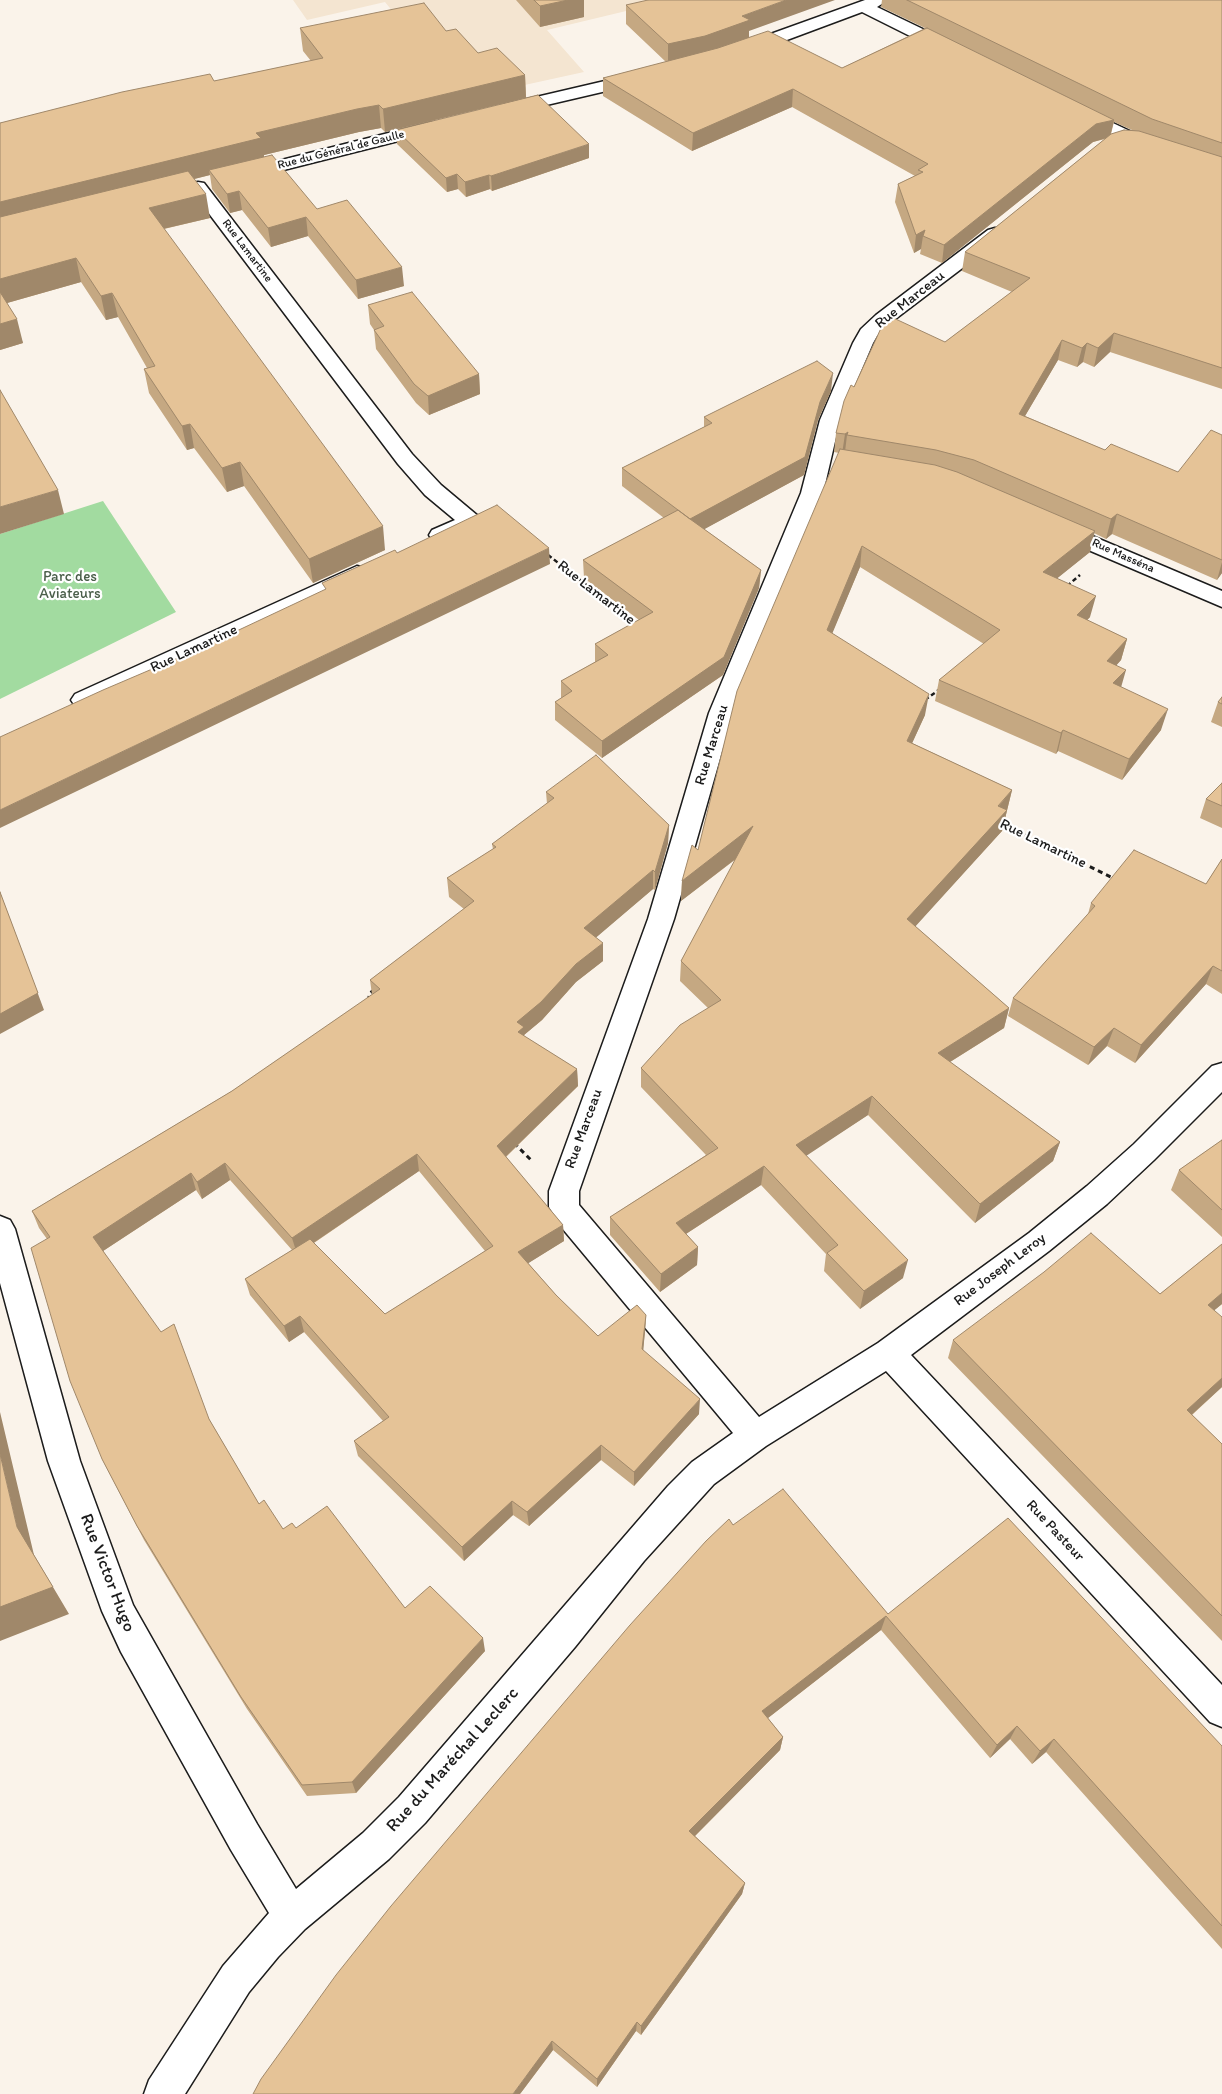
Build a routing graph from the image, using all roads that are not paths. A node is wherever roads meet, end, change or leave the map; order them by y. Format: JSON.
{"nodes":[{"id":1,"x":880,"y":0,"type":"edge"},
{"id":2,"x":864,"y":6,"type":"junction"},
{"id":3,"x":726,"y":56,"type":"edge"},
{"id":4,"x":969,"y":58,"type":"edge"},
{"id":5,"x":653,"y":74,"type":"edge"},
{"id":6,"x":1066,"y":106,"type":"edge"},
{"id":7,"x":490,"y":114,"type":"edge"},
{"id":8,"x":452,"y":123,"type":"edge"},
{"id":9,"x":1107,"y":145,"type":"edge"},
{"id":10,"x":205,"y":185,"type":"joint"},
{"id":11,"x":1010,"y":222,"type":"edge"},
{"id":12,"x":1037,"y":519,"type":"edge"},
{"id":13,"x":425,"y":542,"type":"edge"},
{"id":14,"x":380,"y":563,"type":"edge"},
{"id":15,"x":1222,"y":600,"type":"edge"},
{"id":16,"x":63,"y":709,"type":"edge"},
{"id":17,"x":1222,"y":1074,"type":"edge"},
{"id":18,"x":0,"y":1229,"type":"edge"},
{"id":19,"x":889,"y":1353,"type":"junction"},
{"id":20,"x":755,"y":1436,"type":"junction"},
{"id":21,"x":1222,"y":1710,"type":"edge"},
{"id":22,"x":292,"y":1916,"type":"junction"},
{"id":23,"x":163,"y":2094,"type":"edge"}],
"edges":[{"from":1,"to":2,"type":"street"},
{"from":2,"to":3,"type":"street"},
{"from":2,"to":4,"type":"street"},
{"from":5,"to":7,"type":"street"},
{"from":6,"to":9,"type":"street"},
{"from":8,"to":10,"type":"street","name":"Rue du Général de Gaulle"},
{"from":10,"to":13,"type":"street","name":"Rue Lamartine"},
{"from":11,"to":20,"type":"street","name":"Rue Marceau"},
{"from":12,"to":15,"type":"street","name":"Rue Masséna"},
{"from":14,"to":16,"type":"street","name":"Rue Lamartine"},
{"from":17,"to":19,"type":"street","name":"Rue Joseph Leroy"},
{"from":18,"to":22,"type":"street","name":"Rue Victor Hugo"},
{"from":19,"to":20,"type":"street","name":"Rue Joseph Leroy"},
{"from":19,"to":21,"type":"street","name":"Rue Pasteur"},
{"from":20,"to":22,"type":"street","name":"Rue du Maréchal Leclerc"},
{"from":22,"to":23,"type":"street","name":"Rue du Maréchal Leclerc"}]}
